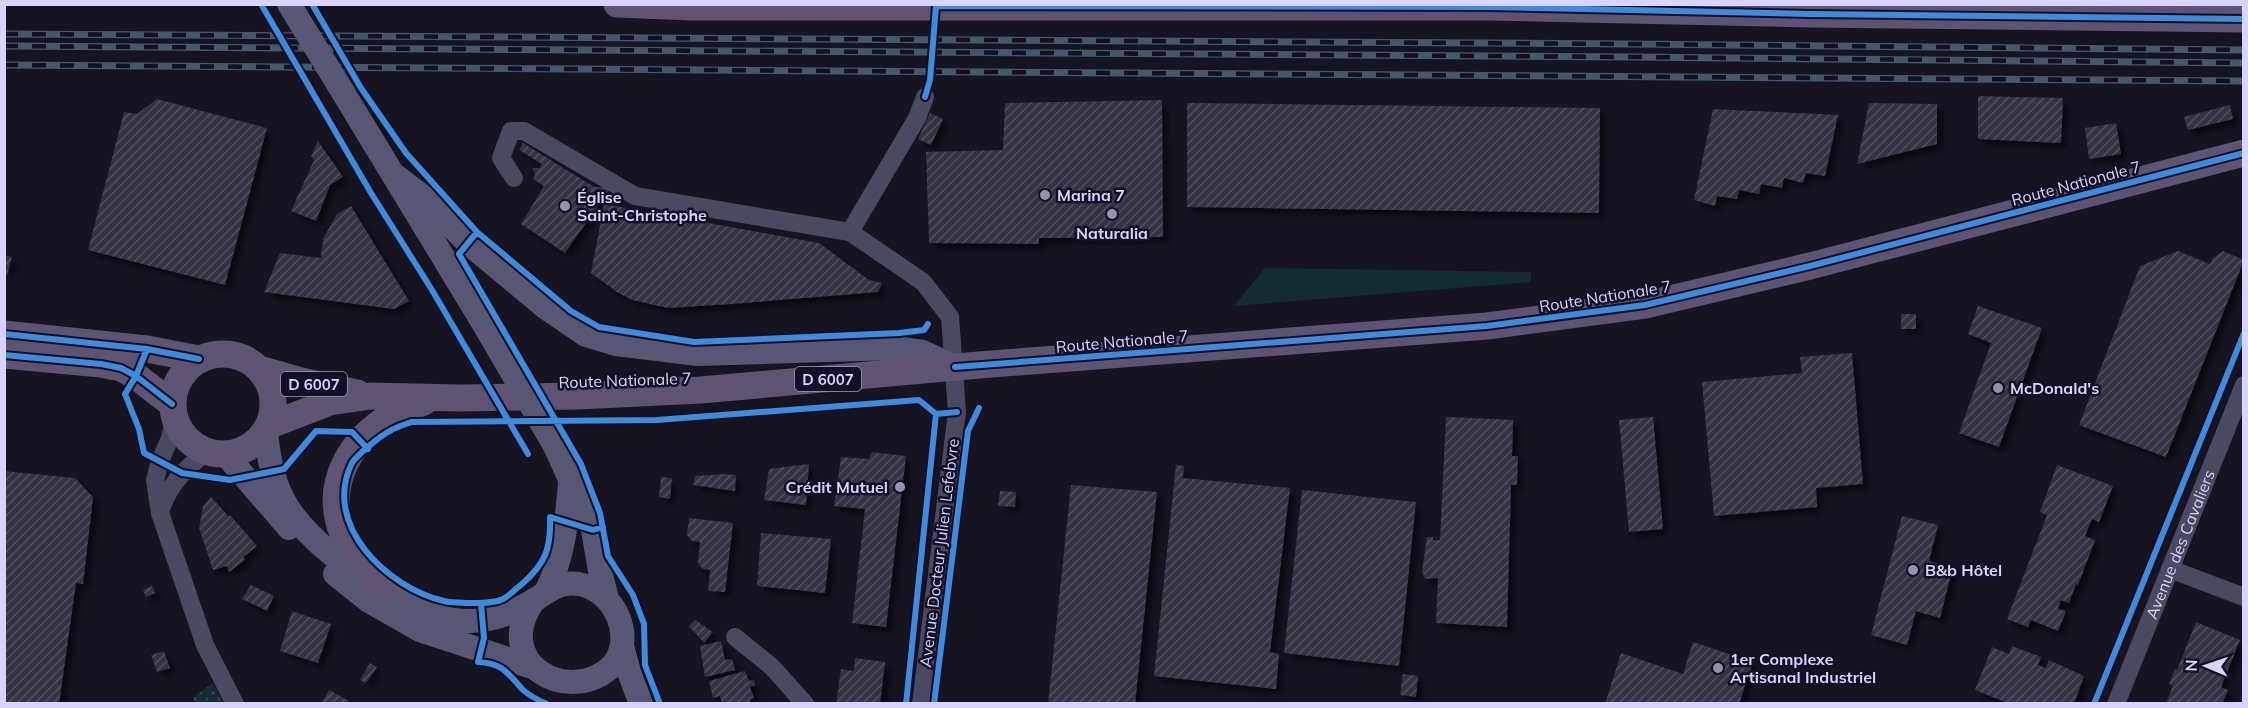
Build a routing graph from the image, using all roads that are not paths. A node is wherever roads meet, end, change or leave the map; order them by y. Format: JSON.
{"nodes":[{"id":1,"x":289,"y":4,"type":"edge"},
{"id":2,"x":617,"y":4,"type":"edge"},
{"id":3,"x":1494,"y":6,"type":"edge"},
{"id":4,"x":2244,"y":19,"type":"edge"},
{"id":5,"x":925,"y":97,"type":"dead end"},
{"id":6,"x":2244,"y":153,"type":"edge"},
{"id":7,"x":392,"y":173,"type":"junction"},
{"id":8,"x":514,"y":177,"type":"dead end"},
{"id":9,"x":850,"y":232,"type":"junction"},
{"id":10,"x":4,"y":334,"type":"edge"},
{"id":11,"x":4,"y":355,"type":"edge"},
{"id":12,"x":199,"y":359,"type":"junction"},
{"id":13,"x":955,"y":367,"type":"junction"},
{"id":14,"x":260,"y":369,"type":"junction"},
{"id":15,"x":2244,"y":385,"type":"edge"},
{"id":16,"x":370,"y":396,"type":"junction"},
{"id":17,"x":436,"y":398,"type":"junction"},
{"id":18,"x":173,"y":412,"type":"junction"},
{"id":19,"x":267,"y":428,"type":"junction"},
{"id":20,"x":217,"y":454,"type":"junction"},
{"id":21,"x":571,"y":476,"type":"junction"},
{"id":22,"x":160,"y":513,"type":"junction"},
{"id":23,"x":2170,"y":569,"type":"junction"},
{"id":24,"x":381,"y":587,"type":"junction"},
{"id":25,"x":540,"y":595,"type":"junction"},
{"id":26,"x":2244,"y":597,"type":"edge"},
{"id":27,"x":608,"y":599,"type":"junction"},
{"id":28,"x":735,"y":637,"type":"dead end"},
{"id":29,"x":622,"y":646,"type":"junction"},
{"id":30,"x":530,"y":666,"type":"junction"},
{"id":31,"x":567,"y":687,"type":"junction"},
{"id":32,"x":592,"y":702,"type":"dead end"},
{"id":33,"x":235,"y":704,"type":"edge"},
{"id":34,"x":641,"y":704,"type":"edge"},
{"id":35,"x":805,"y":704,"type":"edge"},
{"id":36,"x":921,"y":704,"type":"edge"},
{"id":37,"x":2116,"y":704,"type":"edge"}],
"edges":[{"from":1,"to":7,"type":"main road","bridge":true},
{"from":2,"to":3,"type":"main road"},
{"from":3,"to":4,"type":"main road"},
{"from":5,"to":9,"type":"street"},
{"from":6,"to":13,"type":"main road","name":"Route Nationale 7","number":"D 6007"},
{"from":7,"to":13,"type":"main road"},
{"from":7,"to":21,"type":"main road","bridge":true},
{"from":8,"to":9,"type":"street"},
{"from":9,"to":13,"type":"street","name":"Avenue Docteur Julien Lefebvre"},
{"from":10,"to":12,"type":"main road"},
{"from":11,"to":18,"type":"main road"},
{"from":12,"to":14,"type":"main road"},
{"from":12,"to":18,"type":"main road"},
{"from":13,"to":17,"type":"main road","name":"Route Nationale 7","number":"D 6007"},
{"from":13,"to":36,"type":"street","name":"Avenue Docteur Julien Lefebvre"},
{"from":14,"to":16,"type":"main road","name":"Route Nationale 7","number":"D 6007"},
{"from":14,"to":19,"type":"main road"},
{"from":15,"to":23,"type":"street","name":"Avenue des Cavaliers"},
{"from":16,"to":17,"type":"main road","name":"Route Nationale 7","number":"D 6007"},
{"from":16,"to":19,"type":"main road","name":"Route Nationale 7","number":"D 6007"},
{"from":17,"to":24,"type":"main road"},
{"from":18,"to":20,"type":"main road"},
{"from":18,"to":22,"type":"street"},
{"from":19,"to":20,"type":"main road"},
{"from":19,"to":24,"type":"main road"},
{"from":20,"to":22,"type":"street"},
{"from":20,"to":30,"type":"main road"},
{"from":21,"to":25,"type":"main road"},
{"from":21,"to":27,"type":"main road"},
{"from":22,"to":33,"type":"street"},
{"from":23,"to":26,"type":"street"},
{"from":23,"to":37,"type":"street","name":"Avenue des Cavaliers"},
{"from":24,"to":25,"type":"main road"},
{"from":25,"to":27,"type":"main road"},
{"from":25,"to":30,"type":"main road"},
{"from":27,"to":29,"type":"main road"},
{"from":28,"to":35,"type":"street"},
{"from":29,"to":31,"type":"main road"},
{"from":29,"to":34,"type":"main road"},
{"from":30,"to":31,"type":"main road"},
{"from":31,"to":32,"type":"main road"}]}
